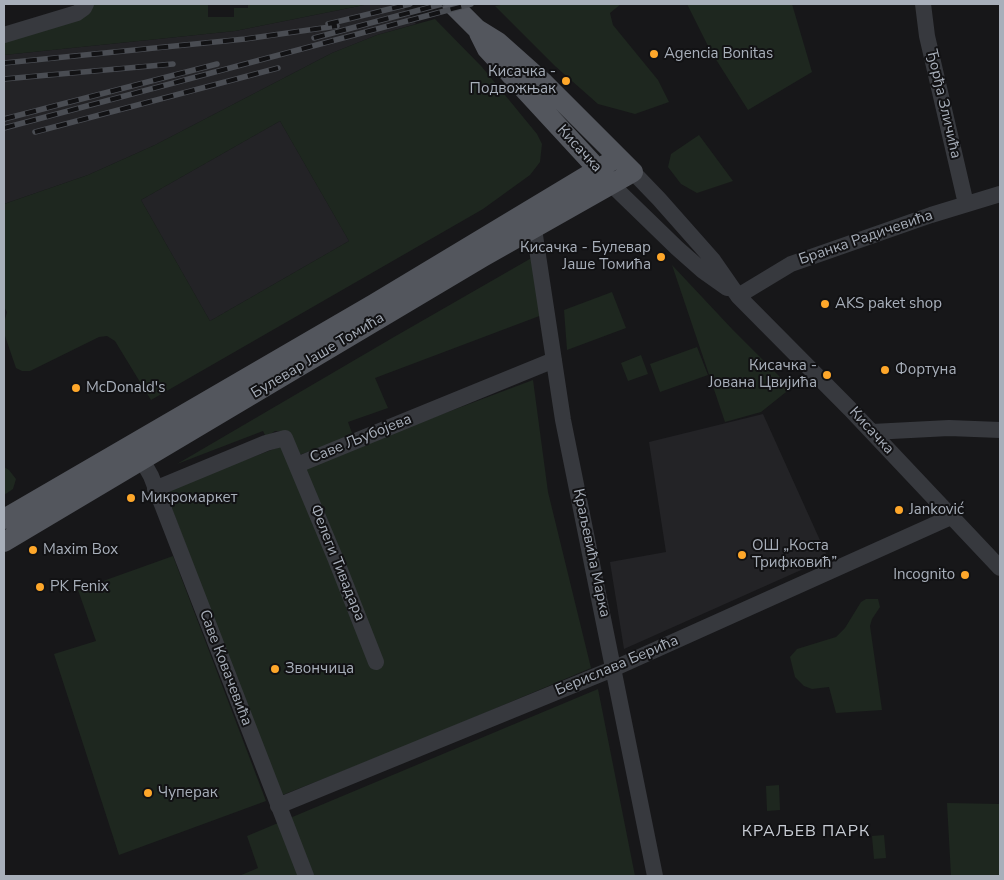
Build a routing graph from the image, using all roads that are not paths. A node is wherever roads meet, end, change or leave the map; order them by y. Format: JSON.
{"nodes":[{"id":1,"x":452,"y":4,"type":"edge"},
{"id":2,"x":923,"y":4,"type":"edge"},
{"id":3,"x":81,"y":8,"type":"edge"},
{"id":4,"x":477,"y":29,"type":"junction"},
{"id":5,"x":4,"y":35,"type":"edge"},
{"id":6,"x":618,"y":156,"type":"junction"},
{"id":7,"x":597,"y":169,"type":"junction"},
{"id":8,"x":633,"y":172,"type":"junction"},
{"id":9,"x":612,"y":185,"type":"junction"},
{"id":10,"x":1000,"y":194,"type":"edge"},
{"id":11,"x":966,"y":204,"type":"junction"},
{"id":12,"x":534,"y":229,"type":"junction"},
{"id":13,"x":738,"y":296,"type":"junction"},
{"id":14,"x":554,"y":360,"type":"junction"},
{"id":15,"x":1000,"y":430,"type":"edge"},
{"id":16,"x":872,"y":432,"type":"junction"},
{"id":17,"x":142,"y":460,"type":"junction"},
{"id":18,"x":297,"y":465,"type":"junction"},
{"id":19,"x":155,"y":489,"type":"junction"},
{"id":20,"x":951,"y":517,"type":"junction"},
{"id":21,"x":4,"y":519,"type":"edge"},
{"id":22,"x":4,"y":542,"type":"edge"},
{"id":23,"x":1000,"y":568,"type":"edge"},
{"id":24,"x":376,"y":662,"type":"dead end"},
{"id":25,"x":615,"y":668,"type":"junction"},
{"id":26,"x":278,"y":806,"type":"junction"},
{"id":27,"x":306,"y":876,"type":"edge"},
{"id":28,"x":655,"y":876,"type":"edge"}],
"edges":[{"from":1,"to":4,"type":"main road","name":"Кисачка"},
{"from":2,"to":11,"type":"street","name":"Ђорђа Зличића"},
{"from":3,"to":5,"type":"street"},
{"from":4,"to":6,"type":"main road","name":"Кисачка"},
{"from":4,"to":7,"type":"main road","name":"Кисачка"},
{"from":6,"to":7,"type":"main road","name":"Булевар Јаше Томића"},
{"from":6,"to":8,"type":"main road","name":"Кисачка"},
{"from":7,"to":9,"type":"main road","name":"Кисачка"},
{"from":7,"to":21,"type":"main road","name":"Булевар Јаше Томића"},
{"from":8,"to":9,"type":"main road","name":"Булевар Јаше Томића"},
{"from":8,"to":13,"type":"street","name":"Кисачка"},
{"from":9,"to":12,"type":"main road","name":"Булевар Јаше Томића"},
{"from":9,"to":13,"type":"street","name":"Кисачка"},
{"from":10,"to":11,"type":"street","name":"Бранка Радичевића"},
{"from":11,"to":13,"type":"street","name":"Бранка Радичевића"},
{"from":12,"to":14,"type":"street","name":"Краљевића Марка"},
{"from":12,"to":17,"type":"main road","name":"Булевар Јаше Томића"},
{"from":13,"to":16,"type":"street","name":"Кисачка"},
{"from":14,"to":18,"type":"street","name":"Саве Љубојева"},
{"from":14,"to":25,"type":"street","name":"Краљевића Марка"},
{"from":15,"to":16,"type":"street"},
{"from":16,"to":20,"type":"street","name":"Кисачка"},
{"from":17,"to":19,"type":"street","name":"Саве Ковачевића"},
{"from":17,"to":22,"type":"main road","name":"Булевар Јаше Томића"},
{"from":18,"to":19,"type":"street","name":"Саве Љубојева"},
{"from":18,"to":24,"type":"street","name":"Фелеги Тивадара"},
{"from":19,"to":26,"type":"street","name":"Саве Ковачевића"},
{"from":20,"to":23,"type":"street","name":"Кисачка"},
{"from":20,"to":25,"type":"street","name":"Берислава Берића"},
{"from":25,"to":26,"type":"street","name":"Берислава Берића"},
{"from":25,"to":28,"type":"street","name":"Краљевића Марка"},
{"from":26,"to":27,"type":"street","name":"Саве Ковачевића"}]}
